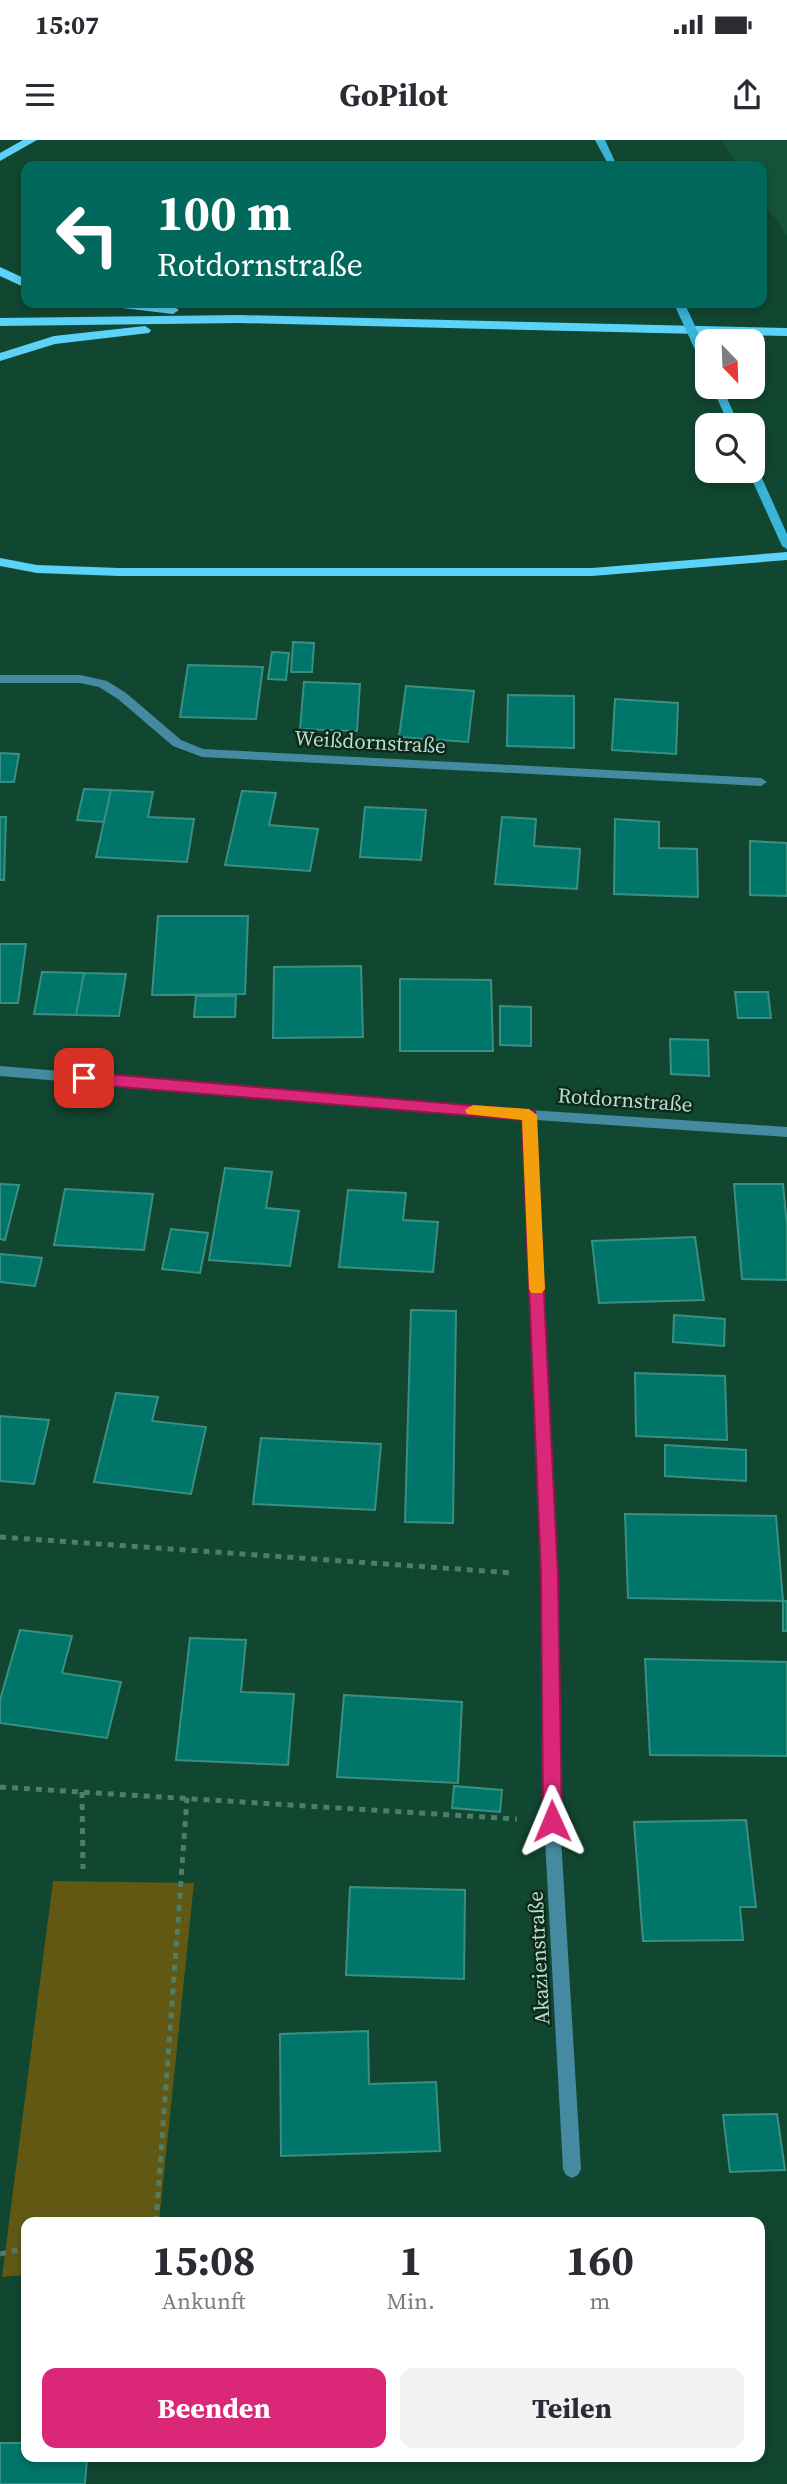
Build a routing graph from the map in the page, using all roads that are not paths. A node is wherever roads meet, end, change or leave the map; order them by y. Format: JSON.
{"nodes":[{"id":1,"x":31,"y":140,"type":"edge"},
{"id":2,"x":600,"y":140,"type":"edge"},
{"id":3,"x":0,"y":158,"type":"edge"},
{"id":4,"x":610,"y":161,"type":"edge"},
{"id":5,"x":0,"y":271,"type":"edge"},
{"id":6,"x":21,"y":282,"type":"edge"},
{"id":7,"x":153,"y":308,"type":"edge"},
{"id":8,"x":681,"y":308,"type":"edge"},
{"id":9,"x":239,"y":319,"type":"junction"},
{"id":10,"x":0,"y":321,"type":"edge"},
{"id":11,"x":787,"y":332,"type":"edge"},
{"id":12,"x":695,"y":338,"type":"edge"},
{"id":13,"x":0,"y":357,"type":"edge"},
{"id":14,"x":759,"y":483,"type":"edge"},
{"id":15,"x":787,"y":546,"type":"edge"},
{"id":16,"x":787,"y":556,"type":"edge"},
{"id":17,"x":0,"y":562,"type":"edge"},
{"id":18,"x":0,"y":679,"type":"edge"},
{"id":19,"x":761,"y":782,"type":"dead end"},
{"id":20,"x":0,"y":1071,"type":"edge"},
{"id":21,"x":529,"y":1115,"type":"junction"},
{"id":22,"x":787,"y":1132,"type":"edge"},
{"id":23,"x":572,"y":2169,"type":"dead end"}],
"edges":[{"from":1,"to":3,"type":"main road"},
{"from":2,"to":4,"type":"street"},
{"from":5,"to":6,"type":"main road"},
{"from":7,"to":9,"type":"main road"},
{"from":8,"to":12,"type":"street","bridge":true},
{"from":9,"to":10,"type":"main road"},
{"from":9,"to":11,"type":"main road"},
{"from":9,"to":13,"type":"main road"},
{"from":14,"to":15,"type":"street"},
{"from":16,"to":17,"type":"main road"},
{"from":18,"to":19,"type":"street","name":"Weißdornstraße"},
{"from":20,"to":21,"type":"street","name":"Rotdornstraße"},
{"from":21,"to":22,"type":"street","name":"Rotdornstraße"},
{"from":21,"to":23,"type":"street","name":"Akazienstraße"}]}
